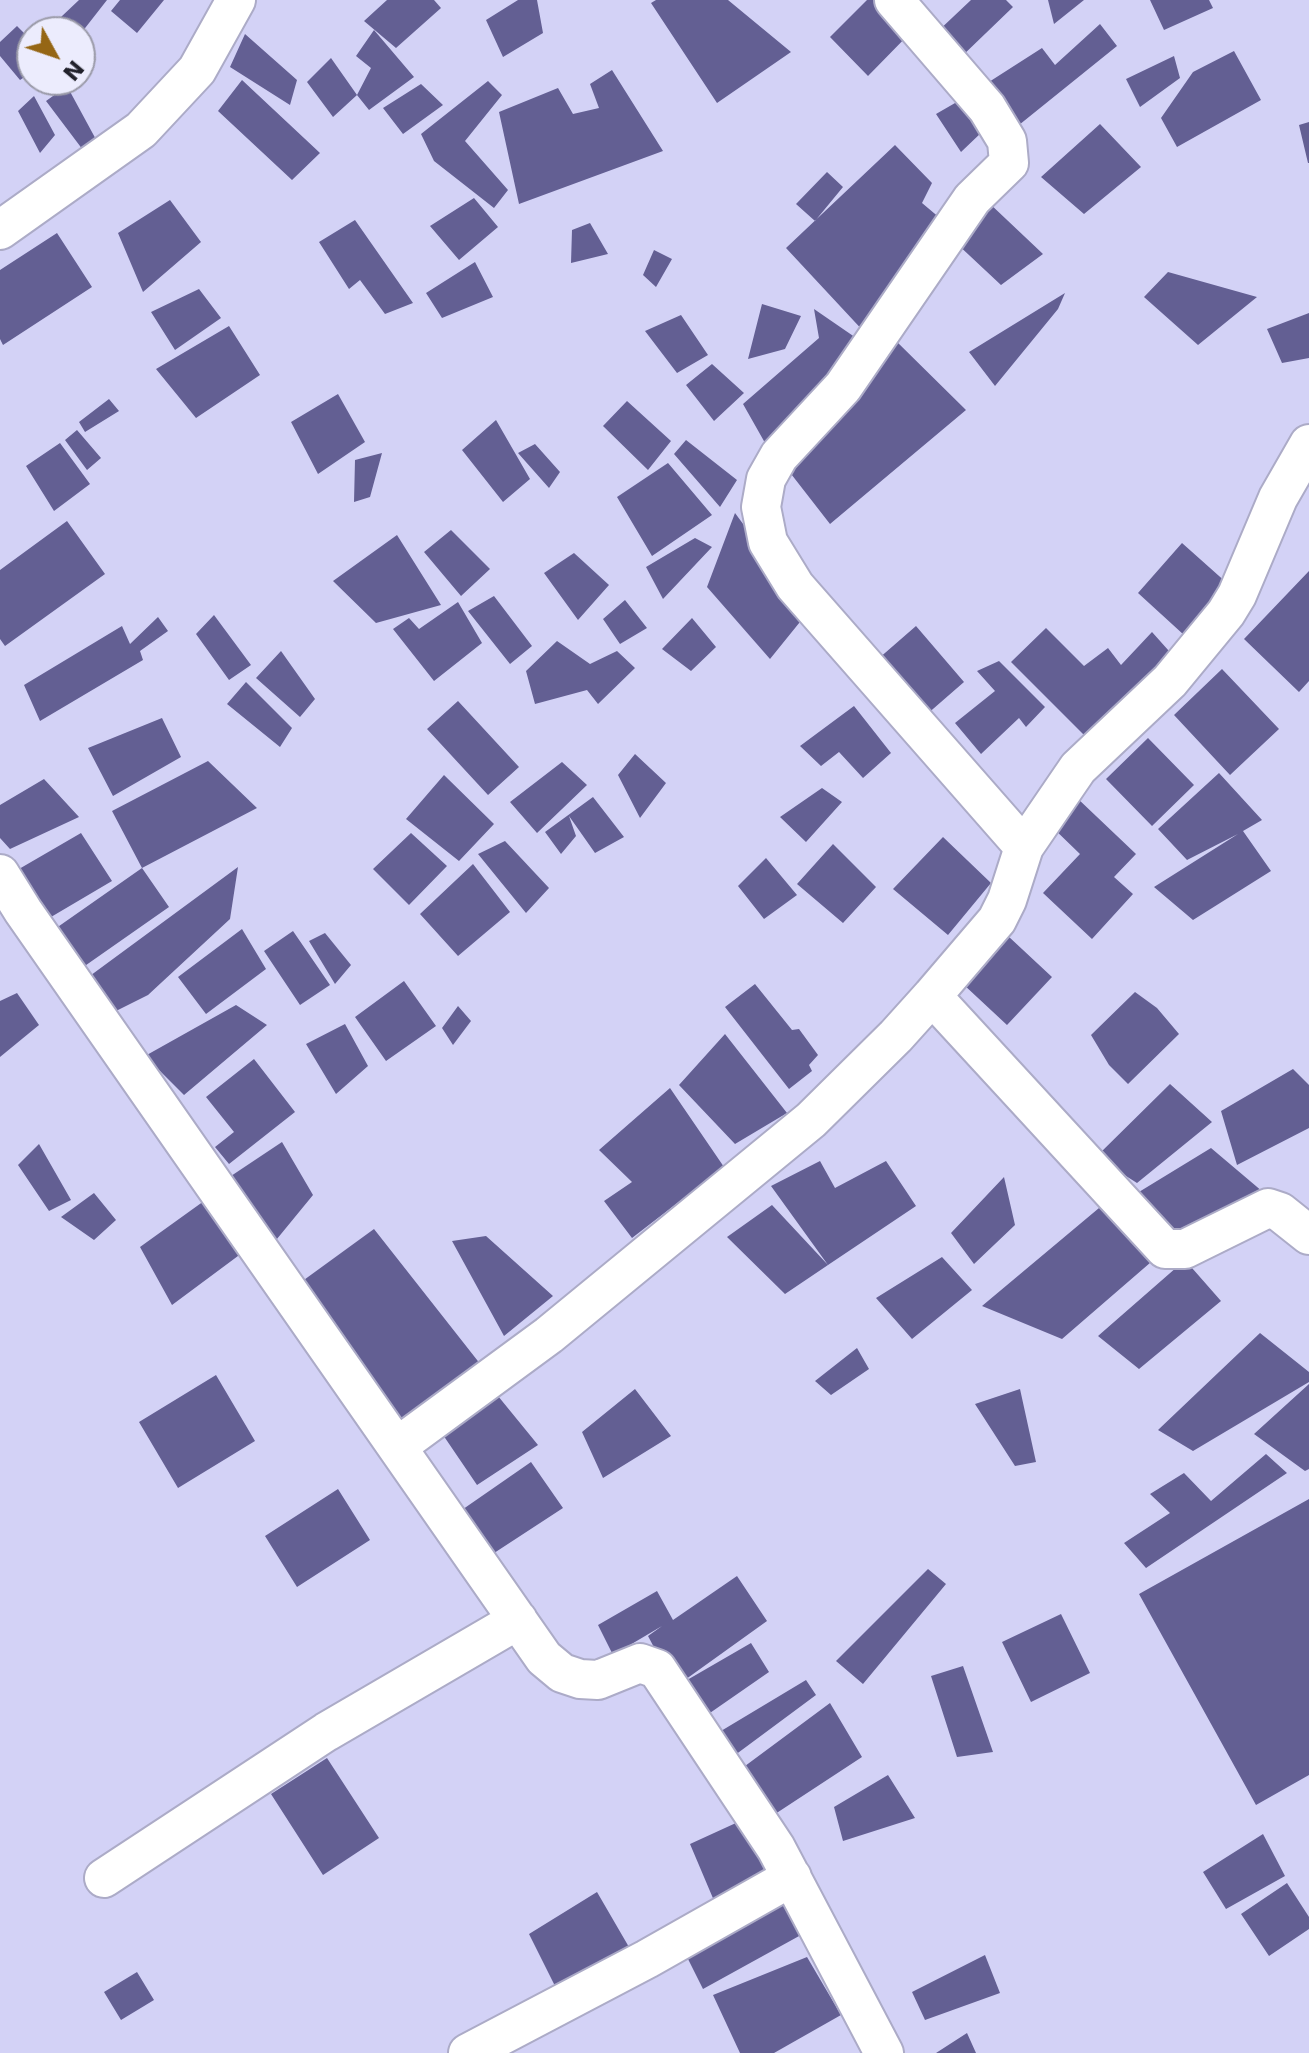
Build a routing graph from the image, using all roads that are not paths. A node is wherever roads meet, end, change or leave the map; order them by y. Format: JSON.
{"nodes":[{"id":1,"x":236,"y":0,"type":"edge"},
{"id":2,"x":894,"y":0,"type":"edge"},
{"id":3,"x":0,"y":230,"type":"edge"},
{"id":4,"x":1309,"y":444,"type":"edge"},
{"id":5,"x":1024,"y":847,"type":"junction"},
{"id":6,"x":0,"y":874,"type":"edge"},
{"id":7,"x":932,"y":996,"type":"junction"},
{"id":8,"x":1309,"y":1235,"type":"edge"},
{"id":9,"x":398,"y":1446,"type":"junction"},
{"id":10,"x":518,"y":1620,"type":"junction"},
{"id":11,"x":792,"y":1877,"type":"junction"},
{"id":12,"x":104,"y":1878,"type":"dead end"},
{"id":13,"x":468,"y":2053,"type":"edge"},
{"id":14,"x":884,"y":2053,"type":"edge"}],
"edges":[{"from":1,"to":3,"type":"street"},
{"from":2,"to":5,"type":"street"},
{"from":4,"to":5,"type":"street"},
{"from":5,"to":7,"type":"street"},
{"from":6,"to":9,"type":"street"},
{"from":7,"to":8,"type":"street"},
{"from":7,"to":9,"type":"street"},
{"from":9,"to":10,"type":"street"},
{"from":10,"to":11,"type":"street"},
{"from":10,"to":12,"type":"street"},
{"from":11,"to":13,"type":"street"},
{"from":11,"to":14,"type":"street"}]}
